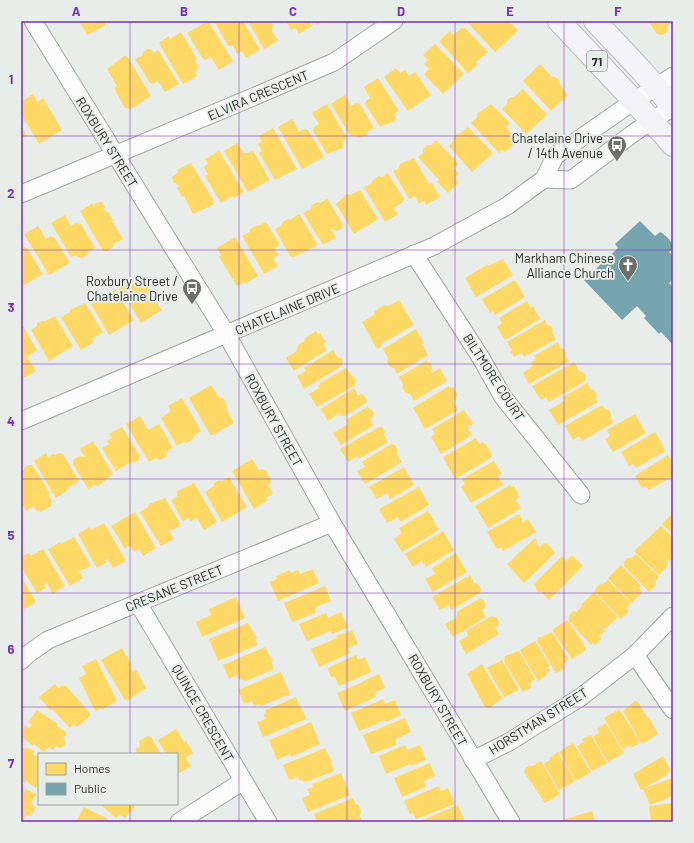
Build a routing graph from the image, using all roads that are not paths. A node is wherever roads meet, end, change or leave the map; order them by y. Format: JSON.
{"nodes":[{"id":1,"x":33,"y":21,"type":"edge"},
{"id":2,"x":394,"y":21,"type":"edge"},
{"id":3,"x":559,"y":21,"type":"edge"},
{"id":4,"x":595,"y":21,"type":"edge"},
{"id":5,"x":664,"y":82,"type":"edge"},
{"id":6,"x":634,"y":101,"type":"junction"},
{"id":7,"x":673,"y":107,"type":"edge"},
{"id":8,"x":652,"y":121,"type":"junction"},
{"id":9,"x":673,"y":145,"type":"edge"},
{"id":10,"x":115,"y":156,"type":"junction"},
{"id":11,"x":544,"y":179,"type":"junction"},
{"id":12,"x":21,"y":194,"type":"edge"},
{"id":13,"x":414,"y":254,"type":"junction"},
{"id":14,"x":226,"y":335,"type":"junction"},
{"id":15,"x":21,"y":421,"type":"edge"},
{"id":16,"x":580,"y":495,"type":"dead end"},
{"id":17,"x":332,"y":523,"type":"junction"},
{"id":18,"x":138,"y":603,"type":"junction"},
{"id":19,"x":673,"y":616,"type":"edge"},
{"id":20,"x":635,"y":655,"type":"junction"},
{"id":21,"x":21,"y":661,"type":"edge"},
{"id":22,"x":673,"y":710,"type":"edge"},
{"id":23,"x":473,"y":760,"type":"junction"},
{"id":24,"x":243,"y":781,"type":"junction"},
{"id":25,"x":179,"y":822,"type":"edge"},
{"id":26,"x":268,"y":822,"type":"edge"},
{"id":27,"x":511,"y":822,"type":"edge"}],
"edges":[{"from":1,"to":10,"type":"street","name":"ROXBURY STREET"},
{"from":2,"to":10,"type":"street","name":"ELVIRA CRESCENT"},
{"from":3,"to":6,"type":"main road","number":"71"},
{"from":4,"to":5,"type":"main road","number":"71"},
{"from":5,"to":6,"type":"street","name":"CHATELAINE DRIVE"},
{"from":5,"to":7,"type":"main road","number":"71"},
{"from":6,"to":8,"type":"main road","number":"71"},
{"from":6,"to":11,"type":"street","name":"CHATELAINE DRIVE"},
{"from":7,"to":8,"type":"street"},
{"from":8,"to":9,"type":"main road","number":"71"},
{"from":8,"to":11,"type":"street"},
{"from":10,"to":12,"type":"street","name":"ELVIRA CRESCENT"},
{"from":10,"to":14,"type":"street","name":"ROXBURY STREET"},
{"from":11,"to":13,"type":"street","name":"CHATELAINE DRIVE"},
{"from":13,"to":14,"type":"street","name":"CHATELAINE DRIVE"},
{"from":13,"to":16,"type":"street","name":"BILTMORE COURT"},
{"from":14,"to":15,"type":"street","name":"CHATELAINE DRIVE"},
{"from":14,"to":17,"type":"street","name":"ROXBURY STREET"},
{"from":17,"to":18,"type":"street","name":"CRESANE STREET"},
{"from":17,"to":23,"type":"street","name":"ROXBURY STREET"},
{"from":18,"to":21,"type":"street","name":"CRESANE STREET"},
{"from":18,"to":24,"type":"street","name":"QUINCE CRESCENT"},
{"from":19,"to":20,"type":"street","name":"HORSTMAN STREET"},
{"from":20,"to":22,"type":"street"},
{"from":20,"to":23,"type":"street","name":"HORSTMAN STREET"},
{"from":23,"to":27,"type":"street","name":"ROXBURY STREET"},
{"from":24,"to":25,"type":"street"},
{"from":24,"to":26,"type":"street","name":"QUINCE CRESCENT"}]}
